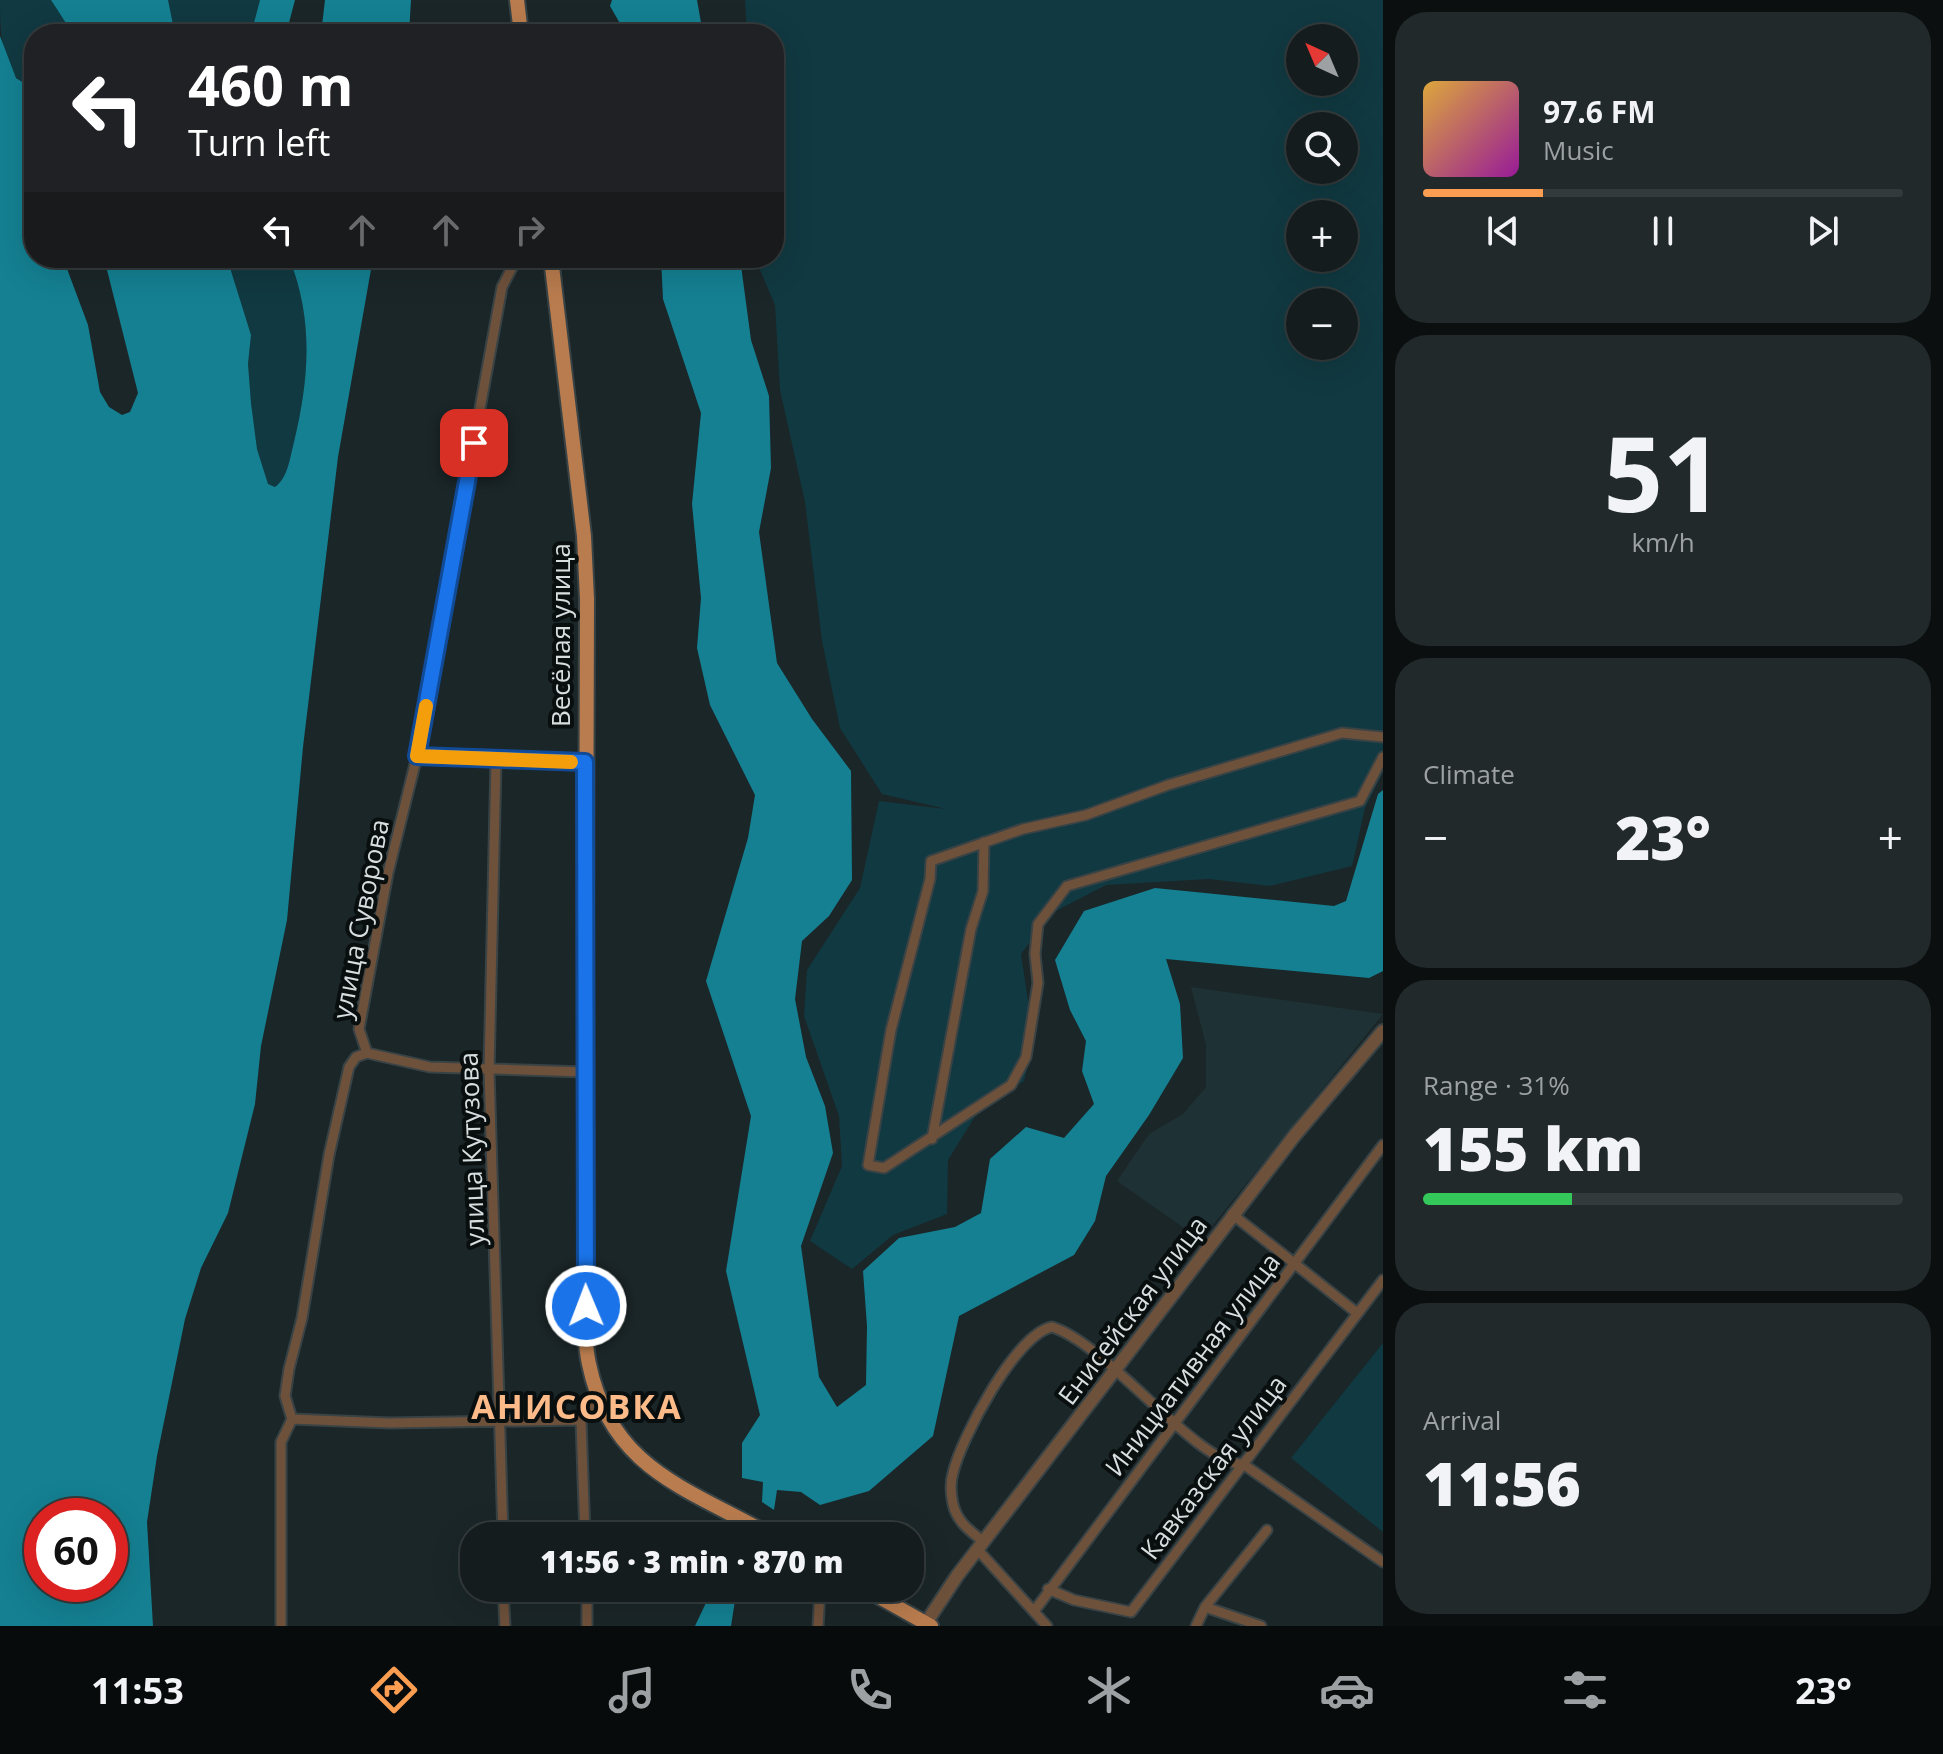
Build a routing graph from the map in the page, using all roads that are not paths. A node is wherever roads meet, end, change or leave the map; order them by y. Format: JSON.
{"nodes":[{"id":1,"x":517,"y":0,"type":"edge"},
{"id":2,"x":520,"y":24,"type":"edge"},
{"id":3,"x":512,"y":268,"type":"edge"},
{"id":4,"x":552,"y":268,"type":"edge"},
{"id":5,"x":1383,"y":737,"type":"edge"},
{"id":6,"x":417,"y":756,"type":"junction"},
{"id":7,"x":1383,"y":757,"type":"edge"},
{"id":8,"x":496,"y":761,"type":"junction"},
{"id":9,"x":585,"y":762,"type":"junction"},
{"id":10,"x":984,"y":842,"type":"junction"},
{"id":11,"x":1383,"y":1031,"type":"edge"},
{"id":12,"x":367,"y":1053,"type":"junction"},
{"id":13,"x":489,"y":1071,"type":"junction"},
{"id":14,"x":584,"y":1072,"type":"junction"},
{"id":15,"x":932,"y":1139,"type":"junction"},
{"id":16,"x":1383,"y":1145,"type":"edge"},
{"id":17,"x":1232,"y":1214,"type":"junction"},
{"id":18,"x":1296,"y":1264,"type":"junction"},
{"id":19,"x":1383,"y":1280,"type":"edge"},
{"id":20,"x":1357,"y":1313,"type":"junction"},
{"id":21,"x":1115,"y":1368,"type":"junction"},
{"id":22,"x":597,"y":1396,"type":"junction"},
{"id":23,"x":292,"y":1419,"type":"junction"},
{"id":24,"x":581,"y":1420,"type":"junction"},
{"id":25,"x":502,"y":1422,"type":"junction"},
{"id":26,"x":1176,"y":1422,"type":"junction"},
{"id":27,"x":1243,"y":1464,"type":"junction"},
{"id":28,"x":503,"y":1522,"type":"edge"},
{"id":29,"x":585,"y":1522,"type":"edge"},
{"id":30,"x":747,"y":1522,"type":"edge"},
{"id":31,"x":1267,"y":1530,"type":"dead end"},
{"id":32,"x":981,"y":1546,"type":"junction"},
{"id":33,"x":1383,"y":1562,"type":"edge"},
{"id":34,"x":1048,"y":1589,"type":"junction"},
{"id":35,"x":504,"y":1602,"type":"edge"},
{"id":36,"x":587,"y":1602,"type":"edge"},
{"id":37,"x":819,"y":1602,"type":"edge"},
{"id":38,"x":889,"y":1602,"type":"edge"},
{"id":39,"x":1205,"y":1607,"type":"junction"},
{"id":40,"x":1035,"y":1610,"type":"junction"},
{"id":41,"x":929,"y":1624,"type":"edge"},
{"id":42,"x":281,"y":1626,"type":"edge"},
{"id":43,"x":505,"y":1626,"type":"edge"},
{"id":44,"x":587,"y":1626,"type":"edge"},
{"id":45,"x":818,"y":1626,"type":"edge"},
{"id":46,"x":1047,"y":1626,"type":"edge"},
{"id":47,"x":1196,"y":1626,"type":"edge"},
{"id":48,"x":1261,"y":1626,"type":"edge"}],
"edges":[{"from":1,"to":2,"type":"main road"},
{"from":3,"to":6,"type":"street","name":"улица Суворова"},
{"from":4,"to":9,"type":"main road","name":"Весёлая улица"},
{"from":5,"to":10,"type":"street"},
{"from":6,"to":8,"type":"street"},
{"from":6,"to":12,"type":"street","name":"улица Суворова"},
{"from":7,"to":15,"type":"street"},
{"from":8,"to":9,"type":"street"},
{"from":8,"to":13,"type":"street","name":"улица Кутузова"},
{"from":9,"to":14,"type":"main road","name":"Весёлая улица"},
{"from":10,"to":15,"type":"street"},
{"from":10,"to":15,"type":"street"},
{"from":11,"to":17,"type":"street","name":"Енисейская улица"},
{"from":12,"to":13,"type":"street"},
{"from":12,"to":23,"type":"street","name":"улица Суворова"},
{"from":13,"to":14,"type":"street"},
{"from":13,"to":25,"type":"street","name":"улица Кутузова"},
{"from":14,"to":22,"type":"main road","name":"Весёлая улица"},
{"from":16,"to":18,"type":"street","name":"Инициативная улица"},
{"from":17,"to":18,"type":"street"},
{"from":17,"to":21,"type":"street","name":"Енисейская улица"},
{"from":18,"to":20,"type":"street"},
{"from":18,"to":26,"type":"street","name":"Инициативная улица"},
{"from":19,"to":20,"type":"street","name":"Кавказская улица"},
{"from":20,"to":27,"type":"street","name":"Кавказская улица"},
{"from":21,"to":26,"type":"street"},
{"from":21,"to":32,"type":"street","name":"Енисейская улица"},
{"from":21,"to":32,"type":"street"},
{"from":22,"to":24,"type":"street"},
{"from":22,"to":30,"type":"main road","name":"Весёлая улица"},
{"from":23,"to":25,"type":"street"},
{"from":23,"to":42,"type":"street","name":"улица Суворова"},
{"from":24,"to":25,"type":"street"},
{"from":24,"to":29,"type":"street"},
{"from":25,"to":28,"type":"street","name":"улица Кутузова"},
{"from":26,"to":27,"type":"street"},
{"from":26,"to":34,"type":"street","name":"Инициативная улица"},
{"from":27,"to":33,"type":"street"},
{"from":27,"to":34,"type":"street","name":"Кавказская улица"},
{"from":31,"to":39,"type":"street"},
{"from":32,"to":40,"type":"street"},
{"from":32,"to":41,"type":"street","name":"Енисейская улица"},
{"from":34,"to":40,"type":"street","name":"Инициативная улица"},
{"from":35,"to":43,"type":"street"},
{"from":36,"to":44,"type":"street"},
{"from":37,"to":45,"type":"street"},
{"from":38,"to":41,"type":"main road"},
{"from":39,"to":47,"type":"street"},
{"from":39,"to":48,"type":"street"},
{"from":40,"to":46,"type":"street"}]}
